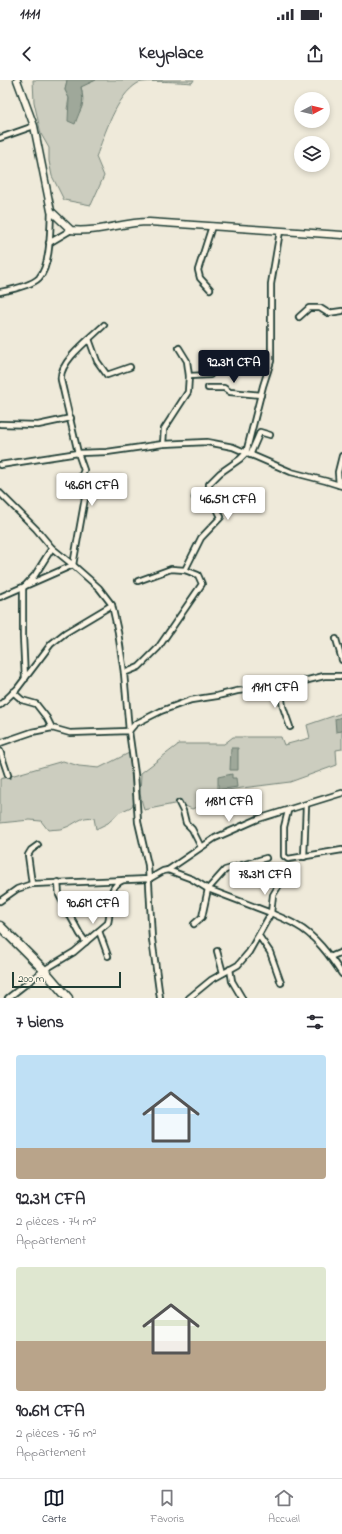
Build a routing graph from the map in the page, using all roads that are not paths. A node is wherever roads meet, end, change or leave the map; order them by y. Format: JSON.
{"nodes":[{"id":1,"x":17,"y":80,"type":"edge"},
{"id":2,"x":34,"y":126,"type":"junction"},
{"id":3,"x":0,"y":138,"type":"edge"},
{"id":4,"x":51,"y":211,"type":"junction"},
{"id":5,"x":212,"y":226,"type":"junction"},
{"id":6,"x":71,"y":230,"type":"junction"},
{"id":7,"x":280,"y":231,"type":"junction"},
{"id":8,"x":342,"y":235,"type":"edge"},
{"id":9,"x":49,"y":243,"type":"junction"},
{"id":10,"x":210,"y":289,"type":"dead end"},
{"id":11,"x":0,"y":292,"type":"edge"},
{"id":12,"x":342,"y":311,"type":"edge"},
{"id":13,"x":299,"y":317,"type":"dead end"},
{"id":14,"x":104,"y":325,"type":"dead end"},
{"id":15,"x":89,"y":339,"type":"junction"},
{"id":16,"x":179,"y":348,"type":"dead end"},
{"id":17,"x":130,"y":367,"type":"dead end"},
{"id":18,"x":210,"y":375,"type":"dead end"},
{"id":19,"x":189,"y":376,"type":"junction"},
{"id":20,"x":208,"y":388,"type":"dead end"},
{"id":21,"x":261,"y":395,"type":"junction"},
{"id":22,"x":71,"y":418,"type":"junction"},
{"id":23,"x":0,"y":424,"type":"edge"},
{"id":24,"x":270,"y":435,"type":"dead end"},
{"id":25,"x":163,"y":444,"type":"junction"},
{"id":26,"x":78,"y":453,"type":"junction"},
{"id":27,"x":248,"y":454,"type":"junction"},
{"id":28,"x":342,"y":456,"type":"edge"},
{"id":29,"x":0,"y":465,"type":"edge"},
{"id":30,"x":341,"y":486,"type":"edge"},
{"id":31,"x":209,"y":492,"type":"junction"},
{"id":32,"x":0,"y":493,"type":"edge"},
{"id":33,"x":195,"y":498,"type":"dead end"},
{"id":34,"x":52,"y":548,"type":"junction"},
{"id":35,"x":73,"y":565,"type":"junction"},
{"id":36,"x":184,"y":570,"type":"junction"},
{"id":37,"x":138,"y":581,"type":"dead end"},
{"id":38,"x":23,"y":588,"type":"junction"},
{"id":39,"x":0,"y":597,"type":"edge"},
{"id":40,"x":112,"y":605,"type":"junction"},
{"id":41,"x":336,"y":639,"type":"dead end"},
{"id":42,"x":342,"y":660,"type":"edge"},
{"id":43,"x":124,"y":673,"type":"junction"},
{"id":44,"x":342,"y":676,"type":"edge"},
{"id":45,"x":25,"y":679,"type":"junction"},
{"id":46,"x":280,"y":685,"type":"junction"},
{"id":47,"x":13,"y":692,"type":"junction"},
{"id":48,"x":0,"y":705,"type":"edge"},
{"id":49,"x":290,"y":727,"type":"dead end"},
{"id":50,"x":52,"y":728,"type":"junction"},
{"id":51,"x":128,"y":730,"type":"junction"},
{"id":52,"x":0,"y":743,"type":"edge"},
{"id":53,"x":0,"y":751,"type":"edge"},
{"id":54,"x":8,"y":774,"type":"dead end"},
{"id":55,"x":342,"y":793,"type":"edge"},
{"id":56,"x":178,"y":803,"type":"dead end"},
{"id":57,"x":306,"y":805,"type":"junction"},
{"id":58,"x":288,"y":811,"type":"junction"},
{"id":59,"x":38,"y":845,"type":"dead end"},
{"id":60,"x":201,"y":847,"type":"junction"},
{"id":61,"x":342,"y":850,"type":"edge"},
{"id":62,"x":304,"y":857,"type":"junction"},
{"id":63,"x":266,"y":858,"type":"dead end"},
{"id":64,"x":168,"y":870,"type":"junction"},
{"id":65,"x":149,"y":879,"type":"junction"},
{"id":66,"x":110,"y":880,"type":"junction"},
{"id":67,"x":124,"y":880,"type":"junction"},
{"id":68,"x":58,"y":882,"type":"junction"},
{"id":69,"x":32,"y":884,"type":"junction"},
{"id":70,"x":279,"y":885,"type":"dead end"},
{"id":71,"x":113,"y":887,"type":"junction"},
{"id":72,"x":208,"y":889,"type":"junction"},
{"id":73,"x":0,"y":901,"type":"edge"},
{"id":74,"x":271,"y":913,"type":"junction"},
{"id":75,"x":194,"y":924,"type":"dead end"},
{"id":76,"x":0,"y":926,"type":"edge"},
{"id":77,"x":99,"y":931,"type":"junction"},
{"id":78,"x":259,"y":936,"type":"junction"},
{"id":79,"x":86,"y":942,"type":"junction"},
{"id":80,"x":217,"y":951,"type":"dead end"},
{"id":81,"x":342,"y":952,"type":"edge"},
{"id":82,"x":108,"y":956,"type":"dead end"},
{"id":83,"x":330,"y":957,"type":"junction"},
{"id":84,"x":230,"y":969,"type":"junction"},
{"id":85,"x":44,"y":970,"type":"junction"},
{"id":86,"x":223,"y":973,"type":"junction"},
{"id":87,"x":342,"y":974,"type":"edge"},
{"id":88,"x":281,"y":983,"type":"dead end"},
{"id":89,"x":8,"y":998,"type":"edge"},
{"id":90,"x":68,"y":998,"type":"edge"},
{"id":91,"x":160,"y":998,"type":"edge"},
{"id":92,"x":189,"y":998,"type":"edge"},
{"id":93,"x":242,"y":998,"type":"edge"}],
"edges":[{"from":1,"to":2,"type":"street"},
{"from":2,"to":3,"type":"street"},
{"from":2,"to":4,"type":"street"},
{"from":4,"to":6,"type":"street"},
{"from":4,"to":9,"type":"street"},
{"from":5,"to":6,"type":"street"},
{"from":5,"to":7,"type":"street"},
{"from":5,"to":10,"type":"street"},
{"from":6,"to":9,"type":"street"},
{"from":7,"to":8,"type":"street"},
{"from":7,"to":21,"type":"street"},
{"from":9,"to":11,"type":"street"},
{"from":12,"to":13,"type":"street"},
{"from":14,"to":15,"type":"street"},
{"from":15,"to":17,"type":"street"},
{"from":15,"to":22,"type":"street"},
{"from":16,"to":19,"type":"street"},
{"from":18,"to":19,"type":"street"},
{"from":19,"to":25,"type":"street"},
{"from":20,"to":21,"type":"street"},
{"from":21,"to":27,"type":"street"},
{"from":22,"to":23,"type":"street"},
{"from":22,"to":26,"type":"street"},
{"from":24,"to":27,"type":"street"},
{"from":25,"to":26,"type":"street"},
{"from":25,"to":27,"type":"street"},
{"from":26,"to":29,"type":"street"},
{"from":26,"to":35,"type":"street"},
{"from":27,"to":30,"type":"street"},
{"from":27,"to":31,"type":"street"},
{"from":28,"to":30,"type":"street"},
{"from":31,"to":33,"type":"street"},
{"from":31,"to":36,"type":"street"},
{"from":32,"to":34,"type":"street"},
{"from":34,"to":35,"type":"street"},
{"from":34,"to":38,"type":"street"},
{"from":35,"to":38,"type":"street"},
{"from":35,"to":40,"type":"street"},
{"from":36,"to":37,"type":"street"},
{"from":36,"to":43,"type":"street"},
{"from":38,"to":39,"type":"street"},
{"from":38,"to":45,"type":"street"},
{"from":40,"to":43,"type":"street"},
{"from":40,"to":45,"type":"street"},
{"from":41,"to":42,"type":"street"},
{"from":43,"to":51,"type":"street"},
{"from":44,"to":46,"type":"street"},
{"from":45,"to":47,"type":"street"},
{"from":46,"to":49,"type":"street"},
{"from":46,"to":51,"type":"street"},
{"from":47,"to":48,"type":"street"},
{"from":47,"to":50,"type":"street"},
{"from":50,"to":51,"type":"street"},
{"from":50,"to":52,"type":"street"},
{"from":51,"to":65,"type":"street"},
{"from":53,"to":54,"type":"street"},
{"from":55,"to":57,"type":"street"},
{"from":56,"to":60,"type":"street"},
{"from":57,"to":58,"type":"street"},
{"from":57,"to":62,"type":"street"},
{"from":58,"to":60,"type":"street"},
{"from":58,"to":62,"type":"street"},
{"from":59,"to":69,"type":"street"},
{"from":60,"to":64,"type":"street"},
{"from":61,"to":62,"type":"street"},
{"from":63,"to":72,"type":"street"},
{"from":64,"to":65,"type":"street"},
{"from":64,"to":72,"type":"street"},
{"from":65,"to":67,"type":"street"},
{"from":65,"to":91,"type":"street"},
{"from":66,"to":67,"type":"street"},
{"from":66,"to":68,"type":"street"},
{"from":66,"to":71,"type":"street"},
{"from":67,"to":71,"type":"street"},
{"from":68,"to":69,"type":"street"},
{"from":68,"to":79,"type":"street"},
{"from":69,"to":73,"type":"street"},
{"from":70,"to":74,"type":"street"},
{"from":71,"to":77,"type":"street"},
{"from":72,"to":74,"type":"street"},
{"from":72,"to":75,"type":"street"},
{"from":74,"to":78,"type":"street"},
{"from":74,"to":83,"type":"street"},
{"from":76,"to":85,"type":"highway"},
{"from":77,"to":79,"type":"street"},
{"from":77,"to":82,"type":"street"},
{"from":78,"to":84,"type":"street"},
{"from":78,"to":88,"type":"street"},
{"from":79,"to":85,"type":"street"},
{"from":80,"to":86,"type":"street"},
{"from":81,"to":83,"type":"street"},
{"from":83,"to":87,"type":"street"},
{"from":84,"to":86,"type":"street"},
{"from":84,"to":93,"type":"street"},
{"from":85,"to":89,"type":"street"},
{"from":85,"to":90,"type":"highway"},
{"from":86,"to":92,"type":"street"}]}
